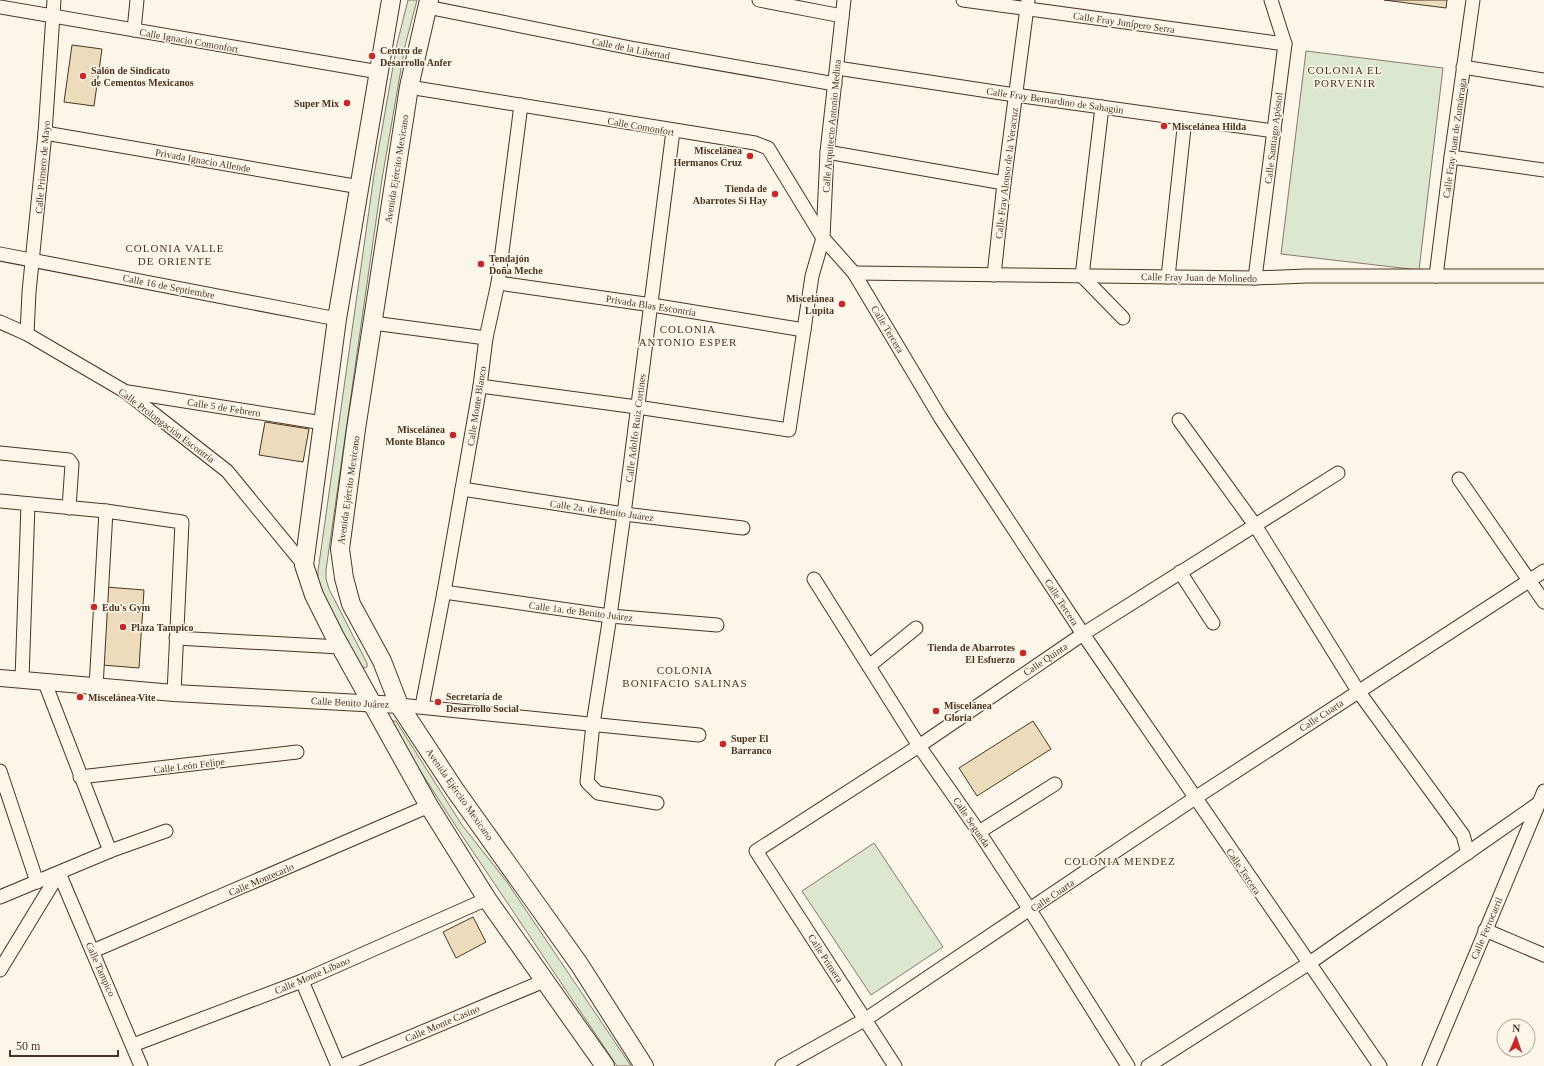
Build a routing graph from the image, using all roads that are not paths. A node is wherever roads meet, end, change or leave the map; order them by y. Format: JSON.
{"nodes":[{"id":1,"x":54,"y":0,"type":"edge"},
{"id":2,"x":137,"y":0,"type":"edge"},
{"id":3,"x":391,"y":0,"type":"edge"},
{"id":4,"x":759,"y":0,"type":"edge"},
{"id":5,"x":844,"y":0,"type":"edge"},
{"id":6,"x":963,"y":0,"type":"edge"},
{"id":7,"x":1271,"y":0,"type":"edge"},
{"id":8,"x":1473,"y":0,"type":"edge"},
{"id":9,"x":428,"y":3,"type":"edge"},
{"id":10,"x":1027,"y":5,"type":"edge"},
{"id":11,"x":0,"y":7,"type":"edge"},
{"id":12,"x":842,"y":16,"type":"junction"},
{"id":13,"x":53,"y":17,"type":"junction"},
{"id":14,"x":134,"y":30,"type":"junction"},
{"id":15,"x":1285,"y":44,"type":"junction"},
{"id":16,"x":1463,"y":67,"type":"junction"},
{"id":17,"x":837,"y":68,"type":"junction"},
{"id":18,"x":379,"y":72,"type":"junction"},
{"id":19,"x":1544,"y":80,"type":"edge"},
{"id":20,"x":835,"y":84,"type":"junction"},
{"id":21,"x":409,"y":87,"type":"junction"},
{"id":22,"x":1015,"y":95,"type":"junction"},
{"id":23,"x":521,"y":105,"type":"junction"},
{"id":24,"x":1102,"y":107,"type":"junction"},
{"id":25,"x":1184,"y":119,"type":"junction"},
{"id":26,"x":673,"y":131,"type":"junction"},
{"id":27,"x":1274,"y":131,"type":"junction"},
{"id":28,"x":45,"y":133,"type":"junction"},
{"id":29,"x":827,"y":152,"type":"junction"},
{"id":30,"x":1451,"y":157,"type":"junction"},
{"id":31,"x":1544,"y":170,"type":"edge"},
{"id":32,"x":1004,"y":183,"type":"junction"},
{"id":33,"x":360,"y":187,"type":"junction"},
{"id":34,"x":823,"y":238,"type":"junction"},
{"id":35,"x":0,"y":254,"type":"edge"},
{"id":36,"x":33,"y":259,"type":"junction"},
{"id":37,"x":854,"y":273,"type":"junction"},
{"id":38,"x":994,"y":275,"type":"junction"},
{"id":39,"x":1082,"y":276,"type":"junction"},
{"id":40,"x":1436,"y":276,"type":"junction"},
{"id":41,"x":1544,"y":276,"type":"edge"},
{"id":42,"x":1168,"y":277,"type":"junction"},
{"id":43,"x":1255,"y":278,"type":"junction"},
{"id":44,"x":498,"y":283,"type":"junction"},
{"id":45,"x":652,"y":305,"type":"junction"},
{"id":46,"x":1123,"y":318,"type":"dead end"},
{"id":47,"x":337,"y":319,"type":"junction"},
{"id":48,"x":0,"y":322,"type":"edge"},
{"id":49,"x":373,"y":323,"type":"junction"},
{"id":50,"x":804,"y":330,"type":"junction"},
{"id":51,"x":27,"y":334,"type":"junction"},
{"id":52,"x":486,"y":338,"type":"junction"},
{"id":53,"x":480,"y":386,"type":"junction"},
{"id":54,"x":126,"y":392,"type":"junction"},
{"id":55,"x":637,"y":406,"type":"junction"},
{"id":56,"x":1179,"y":420,"type":"dead end"},
{"id":57,"x":323,"y":423,"type":"junction"},
{"id":58,"x":0,"y":453,"type":"edge"},
{"id":59,"x":1338,"y":473,"type":"dead end"},
{"id":60,"x":1459,"y":479,"type":"dead end"},
{"id":61,"x":462,"y":489,"type":"junction"},
{"id":62,"x":0,"y":501,"type":"edge"},
{"id":63,"x":28,"y":504,"type":"junction"},
{"id":64,"x":69,"y":508,"type":"junction"},
{"id":65,"x":106,"y":511,"type":"junction"},
{"id":66,"x":624,"y":514,"type":"junction"},
{"id":67,"x":1255,"y":525,"type":"junction"},
{"id":68,"x":743,"y":528,"type":"dead end"},
{"id":69,"x":304,"y":565,"type":"junction"},
{"id":70,"x":1544,"y":571,"type":"edge"},
{"id":71,"x":1180,"y":572,"type":"junction"},
{"id":72,"x":814,"y":578,"type":"dead end"},
{"id":73,"x":1529,"y":582,"type":"junction"},
{"id":74,"x":444,"y":592,"type":"junction"},
{"id":75,"x":1544,"y":602,"type":"edge"},
{"id":76,"x":610,"y":616,"type":"junction"},
{"id":77,"x":1212,"y":623,"type":"dead end"},
{"id":78,"x":717,"y":625,"type":"dead end"},
{"id":79,"x":916,"y":628,"type":"dead end"},
{"id":80,"x":1083,"y":634,"type":"junction"},
{"id":81,"x":176,"y":638,"type":"junction"},
{"id":82,"x":340,"y":647,"type":"junction"},
{"id":83,"x":869,"y":666,"type":"junction"},
{"id":84,"x":0,"y":678,"type":"edge"},
{"id":85,"x":22,"y":679,"type":"junction"},
{"id":86,"x":45,"y":683,"type":"junction"},
{"id":87,"x":96,"y":687,"type":"junction"},
{"id":88,"x":1358,"y":691,"type":"junction"},
{"id":89,"x":174,"y":693,"type":"junction"},
{"id":90,"x":370,"y":703,"type":"junction"},
{"id":91,"x":399,"y":705,"type":"junction"},
{"id":92,"x":422,"y":706,"type":"junction"},
{"id":93,"x":593,"y":724,"type":"junction"},
{"id":94,"x":700,"y":735,"type":"dead end"},
{"id":95,"x":919,"y":746,"type":"junction"},
{"id":96,"x":297,"y":752,"type":"dead end"},
{"id":97,"x":0,"y":771,"type":"edge"},
{"id":98,"x":80,"y":777,"type":"junction"},
{"id":99,"x":1055,"y":784,"type":"dead end"},
{"id":100,"x":1541,"y":797,"type":"edge"},
{"id":101,"x":1195,"y":798,"type":"junction"},
{"id":102,"x":657,"y":803,"type":"dead end"},
{"id":103,"x":429,"y":806,"type":"junction"},
{"id":104,"x":166,"y":831,"type":"dead end"},
{"id":105,"x":980,"y":832,"type":"junction"},
{"id":106,"x":110,"y":851,"type":"junction"},
{"id":107,"x":756,"y":851,"type":"joint"},
{"id":108,"x":1468,"y":853,"type":"junction"},
{"id":109,"x":59,"y":873,"type":"junction"},
{"id":110,"x":38,"y":882,"type":"junction"},
{"id":111,"x":0,"y":897,"type":"edge"},
{"id":112,"x":487,"y":899,"type":"junction"},
{"id":113,"x":1030,"y":910,"type":"junction"},
{"id":114,"x":1484,"y":930,"type":"junction"},
{"id":115,"x":93,"y":951,"type":"junction"},
{"id":116,"x":1544,"y":955,"type":"edge"},
{"id":117,"x":1308,"y":964,"type":"junction"},
{"id":118,"x":0,"y":970,"type":"edge"},
{"id":119,"x":302,"y":980,"type":"junction"},
{"id":120,"x":544,"y":981,"type":"junction"},
{"id":121,"x":866,"y":1019,"type":"junction"},
{"id":122,"x":134,"y":1045,"type":"junction"},
{"id":123,"x":602,"y":1065,"type":"edge"},
{"id":124,"x":141,"y":1066,"type":"edge"},
{"id":125,"x":340,"y":1066,"type":"edge"},
{"id":126,"x":644,"y":1066,"type":"edge"},
{"id":127,"x":782,"y":1066,"type":"edge"},
{"id":128,"x":895,"y":1066,"type":"edge"},
{"id":129,"x":1128,"y":1066,"type":"edge"},
{"id":130,"x":1148,"y":1066,"type":"edge"},
{"id":131,"x":1380,"y":1066,"type":"edge"},
{"id":132,"x":1429,"y":1066,"type":"edge"}],
"edges":[{"from":1,"to":13,"type":"street","name":"Calle Primero de Mayo"},
{"from":2,"to":14,"type":"street"},
{"from":3,"to":18,"type":"main road"},
{"from":4,"to":12,"type":"street"},
{"from":5,"to":12,"type":"street","name":"Calle Arquitecto Antonio Medina"},
{"from":6,"to":10,"type":"street","name":"Calle Fray Junípero Serra"},
{"from":7,"to":15,"type":"street","name":"Calle Santiago Apóstol"},
{"from":8,"to":16,"type":"street","name":"Calle Fray Juan de Zumárraga"},
{"from":9,"to":20,"type":"street","name":"Calle de la Libertad"},
{"from":9,"to":21,"type":"main road","name":"Avenida Ejército Mexicano"},
{"from":10,"to":15,"type":"street","name":"Calle Fray Junípero Serra"},
{"from":10,"to":22,"type":"street","name":"Calle Fray Alonso de la Veracruz"},
{"from":11,"to":13,"type":"street","name":"Calle Ignacio Comonfort"},
{"from":12,"to":17,"type":"street","name":"Calle Arquitecto Antonio Medina"},
{"from":13,"to":14,"type":"street","name":"Calle Ignacio Comonfort"},
{"from":13,"to":28,"type":"street","name":"Calle Primero de Mayo"},
{"from":14,"to":18,"type":"street","name":"Calle Ignacio Comonfort"},
{"from":15,"to":27,"type":"street","name":"Calle Santiago Apóstol"},
{"from":16,"to":19,"type":"street"},
{"from":16,"to":30,"type":"street","name":"Calle Fray Juan de Zumárraga"},
{"from":17,"to":20,"type":"street","name":"Calle Arquitecto Antonio Medina"},
{"from":17,"to":22,"type":"street","name":"Calle Fray Bernardino de Sahagún"},
{"from":18,"to":33,"type":"main road"},
{"from":20,"to":29,"type":"street","name":"Calle Arquitecto Antonio Medina"},
{"from":21,"to":23,"type":"street","name":"Calle Comonfort"},
{"from":21,"to":49,"type":"main road","name":"Avenida Ejército Mexicano"},
{"from":22,"to":24,"type":"street","name":"Calle Fray Bernardino de Sahagún"},
{"from":22,"to":32,"type":"street","name":"Calle Fray Alonso de la Veracruz"},
{"from":23,"to":26,"type":"street","name":"Calle Comonfort"},
{"from":23,"to":44,"type":"street","name":"Calle Monte Blanco"},
{"from":24,"to":25,"type":"street","name":"Calle Fray Bernardino de Sahagún"},
{"from":24,"to":39,"type":"street"},
{"from":25,"to":27,"type":"street","name":"Calle Fray Bernardino de Sahagún"},
{"from":25,"to":42,"type":"street"},
{"from":26,"to":34,"type":"street","name":"Calle Comonfort"},
{"from":26,"to":45,"type":"street","name":"Calle Adolfo Ruiz Cortines"},
{"from":27,"to":43,"type":"street","name":"Calle Santiago Apóstol"},
{"from":28,"to":33,"type":"street","name":"Privada Ignacio Allende"},
{"from":28,"to":36,"type":"street","name":"Calle Primero de Mayo"},
{"from":29,"to":32,"type":"street"},
{"from":29,"to":34,"type":"street","name":"Calle Arquitecto Antonio Medina"},
{"from":30,"to":31,"type":"street"},
{"from":30,"to":40,"type":"street","name":"Calle Fray Juan de Zumárraga"},
{"from":32,"to":38,"type":"street","name":"Calle Fray Alonso de la Veracruz"},
{"from":33,"to":47,"type":"main road"},
{"from":34,"to":37,"type":"street","name":"Calle Tercera"},
{"from":34,"to":50,"type":"street","name":"Calle Arquitecto Antonio Medina"},
{"from":35,"to":36,"type":"street","name":"Calle 16 de Septiembre"},
{"from":36,"to":47,"type":"street","name":"Calle 16 de Septiembre"},
{"from":36,"to":51,"type":"street","name":"Calle Primero de Mayo"},
{"from":37,"to":38,"type":"street","name":"Calle Fray Juan de Molinedo"},
{"from":37,"to":80,"type":"street","name":"Calle Tercera"},
{"from":38,"to":39,"type":"street","name":"Calle Fray Juan de Molinedo"},
{"from":39,"to":42,"type":"street","name":"Calle Fray Juan de Molinedo"},
{"from":39,"to":46,"type":"street"},
{"from":40,"to":41,"type":"street","name":"Calle Fray Juan de Molinedo"},
{"from":40,"to":43,"type":"street","name":"Calle Fray Juan de Molinedo"},
{"from":42,"to":43,"type":"street","name":"Calle Fray Juan de Molinedo"},
{"from":44,"to":45,"type":"street","name":"Privada Blas Escontría"},
{"from":44,"to":52,"type":"street","name":"Calle Monte Blanco"},
{"from":45,"to":50,"type":"street","name":"Privada Blas Escontría"},
{"from":45,"to":55,"type":"street","name":"Calle Adolfo Ruiz Cortines"},
{"from":47,"to":57,"type":"main road"},
{"from":48,"to":51,"type":"street","name":"Calle Prolongación Escontría"},
{"from":49,"to":52,"type":"street"},
{"from":49,"to":91,"type":"main road","name":"Avenida Ejército Mexicano"},
{"from":50,"to":55,"type":"street","name":"Calle Arquitecto Antonio Medina"},
{"from":51,"to":54,"type":"street","name":"Calle Prolongación Escontría"},
{"from":52,"to":53,"type":"street","name":"Calle Monte Blanco"},
{"from":53,"to":55,"type":"street"},
{"from":53,"to":61,"type":"street","name":"Calle Monte Blanco"},
{"from":54,"to":57,"type":"street","name":"Calle 5 de Febrero"},
{"from":54,"to":69,"type":"street","name":"Calle Prolongación Escontría"},
{"from":55,"to":66,"type":"street","name":"Calle Adolfo Ruiz Cortines"},
{"from":56,"to":67,"type":"street"},
{"from":57,"to":69,"type":"main road"},
{"from":58,"to":64,"type":"street"},
{"from":59,"to":67,"type":"street","name":"Calle Quinta"},
{"from":60,"to":73,"type":"street"},
{"from":61,"to":66,"type":"street","name":"Calle 2a. de Benito Juárez"},
{"from":61,"to":74,"type":"street","name":"Calle Monte Blanco"},
{"from":62,"to":63,"type":"street"},
{"from":63,"to":64,"type":"street"},
{"from":63,"to":85,"type":"street"},
{"from":64,"to":65,"type":"street"},
{"from":65,"to":81,"type":"street"},
{"from":65,"to":87,"type":"street"},
{"from":66,"to":68,"type":"street","name":"Calle 2a. de Benito Juárez"},
{"from":66,"to":76,"type":"street","name":"Calle Adolfo Ruiz Cortines"},
{"from":67,"to":71,"type":"street","name":"Calle Quinta"},
{"from":67,"to":88,"type":"street"},
{"from":69,"to":82,"type":"main road"},
{"from":70,"to":73,"type":"street","name":"Calle Cuarta"},
{"from":71,"to":77,"type":"street"},
{"from":71,"to":80,"type":"street","name":"Calle Quinta"},
{"from":72,"to":83,"type":"street","name":"Calle Segunda"},
{"from":73,"to":75,"type":"street"},
{"from":73,"to":88,"type":"street","name":"Calle Cuarta"},
{"from":74,"to":76,"type":"street","name":"Calle 1a. de Benito Juárez"},
{"from":74,"to":92,"type":"street","name":"Calle Monte Blanco"},
{"from":76,"to":78,"type":"street","name":"Calle 1a. de Benito Juárez"},
{"from":76,"to":93,"type":"street","name":"Calle Adolfo Ruiz Cortines"},
{"from":79,"to":83,"type":"street"},
{"from":80,"to":95,"type":"street","name":"Calle Quinta"},
{"from":80,"to":101,"type":"street","name":"Calle Tercera"},
{"from":81,"to":82,"type":"street"},
{"from":81,"to":89,"type":"street"},
{"from":82,"to":90,"type":"main road"},
{"from":83,"to":95,"type":"street","name":"Calle Segunda"},
{"from":84,"to":85,"type":"street","name":"Calle Benito Juárez"},
{"from":85,"to":86,"type":"street","name":"Calle Benito Juárez"},
{"from":86,"to":87,"type":"street","name":"Calle Benito Juárez"},
{"from":86,"to":98,"type":"street"},
{"from":87,"to":89,"type":"street","name":"Calle Benito Juárez"},
{"from":88,"to":101,"type":"street","name":"Calle Cuarta"},
{"from":88,"to":108,"type":"street"},
{"from":89,"to":90,"type":"street","name":"Calle Benito Juárez"},
{"from":90,"to":91,"type":"street","name":"Calle Benito Juárez"},
{"from":90,"to":103,"type":"main road"},
{"from":91,"to":92,"type":"street","name":"Calle Benito Juárez"},
{"from":91,"to":126,"type":"main road","name":"Avenida Ejército Mexicano"},
{"from":92,"to":93,"type":"street","name":"Calle Benito Juárez"},
{"from":93,"to":94,"type":"street","name":"Calle Benito Juárez"},
{"from":93,"to":102,"type":"street","name":"Calle Adolfo Ruiz Cortines"},
{"from":95,"to":105,"type":"street","name":"Calle Segunda"},
{"from":95,"to":107,"type":"street","name":"Calle Quinta"},
{"from":96,"to":98,"type":"street","name":"Calle León Felipe"},
{"from":97,"to":110,"type":"street"},
{"from":98,"to":106,"type":"street"},
{"from":99,"to":105,"type":"street"},
{"from":100,"to":108,"type":"street"},
{"from":100,"to":114,"type":"street","name":"Calle Ferrocarril"},
{"from":101,"to":113,"type":"street","name":"Calle Cuarta"},
{"from":101,"to":117,"type":"street","name":"Calle Tercera"},
{"from":103,"to":112,"type":"main road"},
{"from":103,"to":115,"type":"street","name":"Calle Montecarlo"},
{"from":104,"to":106,"type":"street"},
{"from":105,"to":113,"type":"street","name":"Calle Segunda"},
{"from":106,"to":109,"type":"street"},
{"from":107,"to":121,"type":"street","name":"Calle Primera"},
{"from":108,"to":117,"type":"street"},
{"from":109,"to":110,"type":"street"},
{"from":109,"to":115,"type":"street","name":"Calle Tampico"},
{"from":109,"to":118,"type":"street"},
{"from":110,"to":111,"type":"street"},
{"from":112,"to":119,"type":"street","name":"Calle Monte Líbano"},
{"from":112,"to":120,"type":"main road"},
{"from":113,"to":121,"type":"street","name":"Calle Cuarta"},
{"from":113,"to":129,"type":"street","name":"Calle Segunda"},
{"from":114,"to":116,"type":"street"},
{"from":114,"to":132,"type":"street","name":"Calle Ferrocarril"},
{"from":115,"to":122,"type":"street","name":"Calle Tampico"},
{"from":117,"to":130,"type":"street"},
{"from":117,"to":131,"type":"street","name":"Calle Tercera"},
{"from":119,"to":122,"type":"street","name":"Calle Monte Líbano"},
{"from":119,"to":125,"type":"street"},
{"from":120,"to":123,"type":"main road"},
{"from":120,"to":125,"type":"street","name":"Calle Monte Casino"},
{"from":121,"to":127,"type":"street","name":"Calle Cuarta"},
{"from":121,"to":128,"type":"street","name":"Calle Primera"},
{"from":122,"to":124,"type":"street","name":"Calle Tampico"}]}
